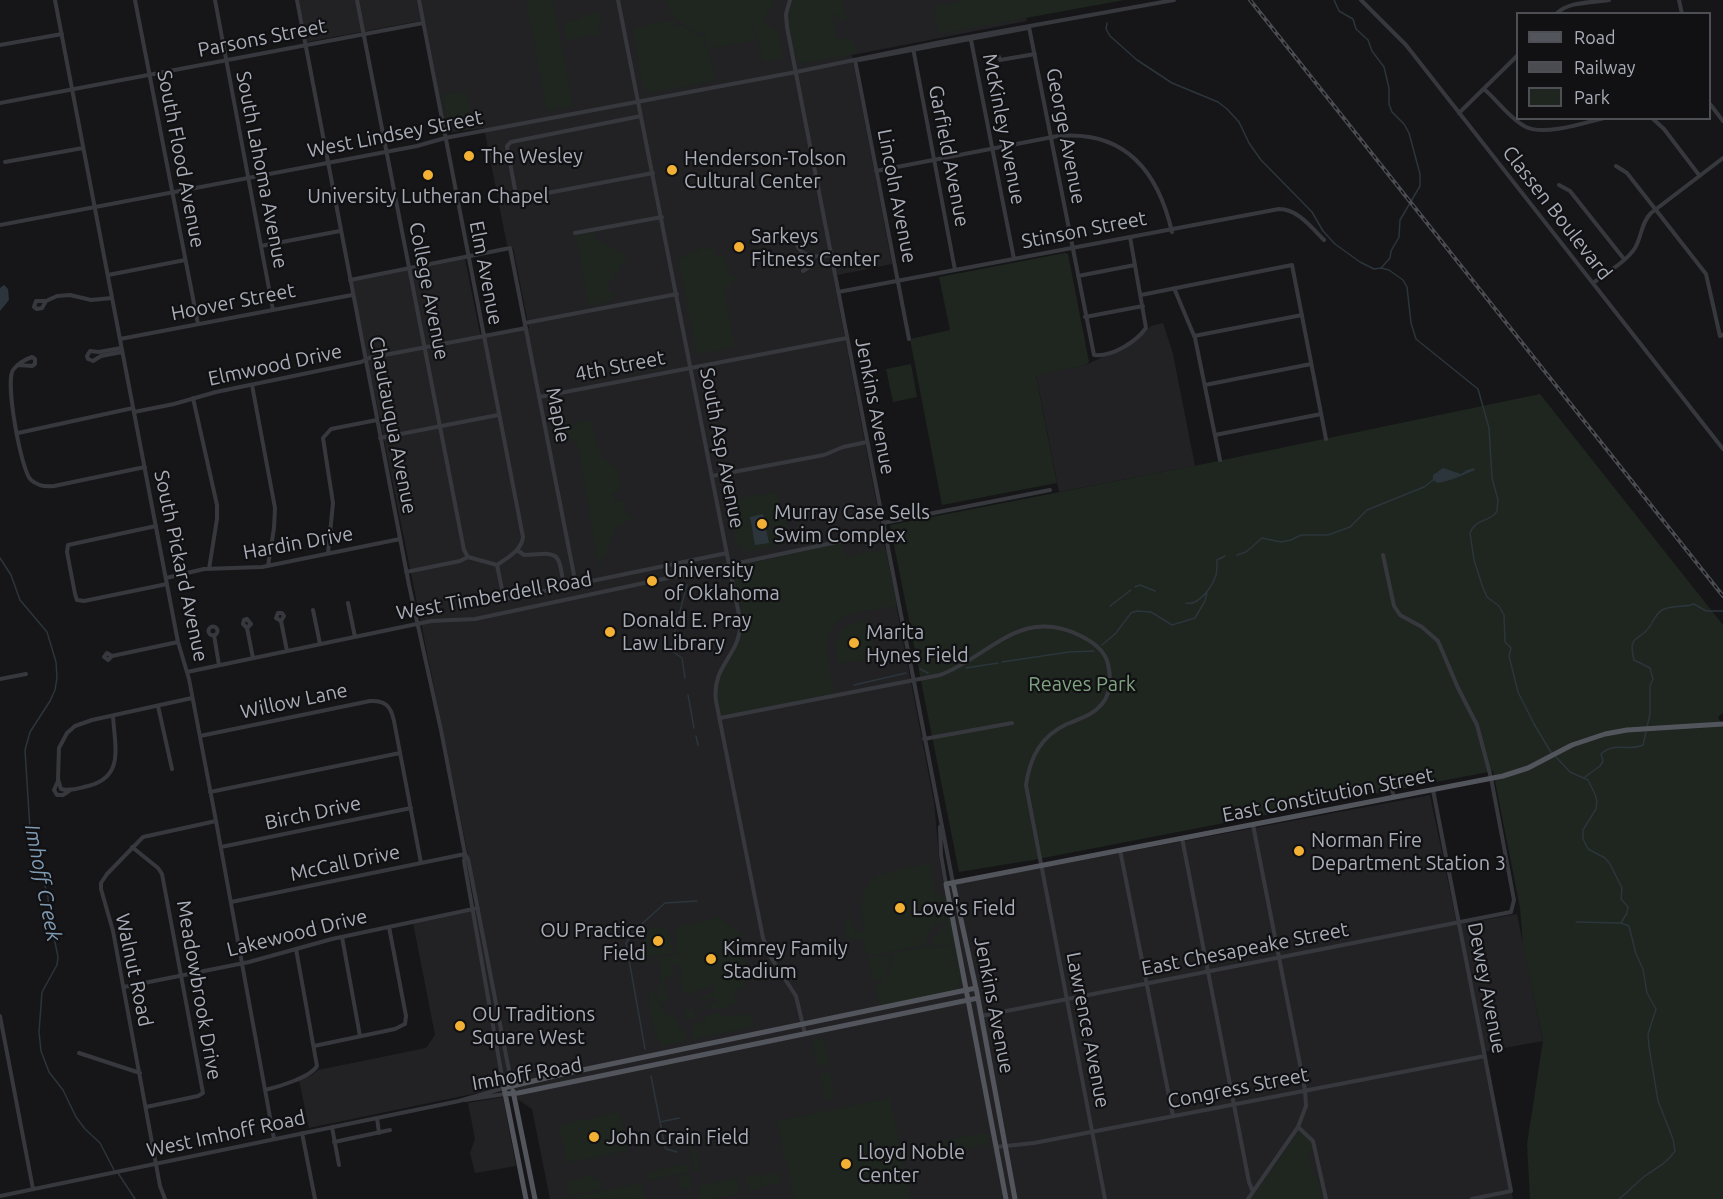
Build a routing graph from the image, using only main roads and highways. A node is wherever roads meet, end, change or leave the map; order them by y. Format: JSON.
{"nodes":[{"id":1,"x":1723,"y":719,"type":"edge"},
{"id":2,"x":1723,"y":724,"type":"edge"},
{"id":3,"x":1709,"y":725,"type":"junction"},
{"id":4,"x":950,"y":883,"type":"junction"},
{"id":5,"x":976,"y":988,"type":"junction"},
{"id":6,"x":967,"y":990,"type":"junction"},
{"id":7,"x":978,"y":998,"type":"junction"},
{"id":8,"x":969,"y":1000,"type":"junction"},
{"id":9,"x":990,"y":1063,"type":"junction"},
{"id":10,"x":981,"y":1065,"type":"junction"},
{"id":11,"x":512,"y":1086,"type":"junction"},
{"id":12,"x":505,"y":1091,"type":"junction"},
{"id":13,"x":514,"y":1094,"type":"junction"},
{"id":14,"x":997,"y":1096,"type":"junction"},
{"id":15,"x":988,"y":1098,"type":"junction"},
{"id":16,"x":526,"y":1199,"type":"edge"},
{"id":17,"x":535,"y":1199,"type":"edge"},
{"id":18,"x":1005,"y":1199,"type":"edge"},
{"id":19,"x":1015,"y":1199,"type":"edge"}],
"edges":[{"from":1,"to":3,"type":"main road","name":"East Constitution Street"},
{"from":2,"to":3,"type":"main road","name":"East Constitution Street"},
{"from":3,"to":4,"type":"main road","name":"East Constitution Street"},
{"from":4,"to":5,"type":"main road","name":"Jenkins Avenue"},
{"from":4,"to":6,"type":"main road","name":"Jenkins Avenue"},
{"from":5,"to":6,"type":"main road","name":"Imhoff Road"},
{"from":5,"to":7,"type":"main road","name":"Jenkins Avenue"},
{"from":6,"to":8,"type":"main road","name":"Jenkins Avenue"},
{"from":6,"to":11,"type":"main road","name":"Imhoff Road"},
{"from":7,"to":8,"type":"main road","name":"Imhoff Road"},
{"from":7,"to":9,"type":"main road","name":"Jenkins Avenue"},
{"from":8,"to":10,"type":"main road","name":"Jenkins Avenue"},
{"from":8,"to":13,"type":"main road","name":"Imhoff Road"},
{"from":9,"to":10,"type":"main road"},
{"from":9,"to":14,"type":"main road","name":"Jenkins Avenue"},
{"from":10,"to":15,"type":"main road","name":"Jenkins Avenue"},
{"from":11,"to":12,"type":"main road","name":"Imhoff Road"},
{"from":11,"to":13,"type":"main road","name":"Chautauqua Avenue"},
{"from":12,"to":13,"type":"main road","name":"Imhoff Road"},
{"from":12,"to":16,"type":"main road","name":"Chautauqua Avenue"},
{"from":13,"to":17,"type":"main road","name":"Chautauqua Avenue"},
{"from":14,"to":15,"type":"main road"},
{"from":14,"to":19,"type":"main road","name":"Jenkins Avenue"},
{"from":15,"to":18,"type":"main road","name":"Jenkins Avenue"}]}
